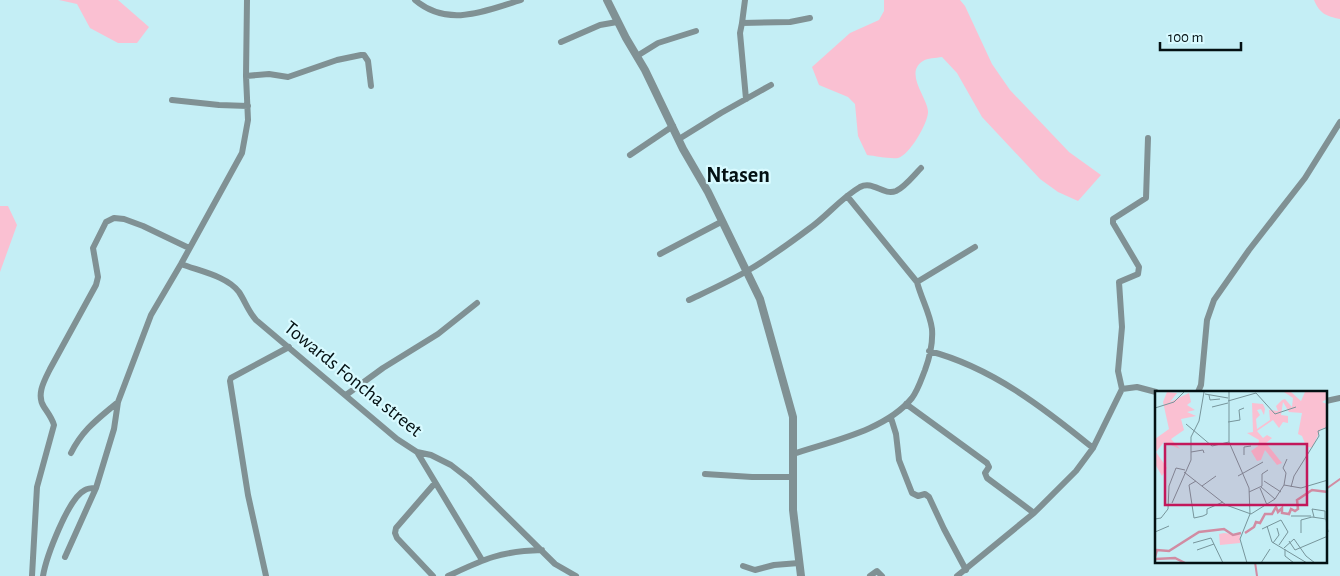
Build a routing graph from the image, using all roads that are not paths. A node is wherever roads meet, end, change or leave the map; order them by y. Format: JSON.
{"nodes":[{"id":1,"x":247,"y":0,"type":"edge"},
{"id":2,"x":415,"y":0,"type":"edge"},
{"id":3,"x":522,"y":0,"type":"edge"},
{"id":4,"x":607,"y":0,"type":"edge"},
{"id":5,"x":745,"y":0,"type":"edge"},
{"id":6,"x":810,"y":18,"type":"dead end"},
{"id":7,"x":618,"y":22,"type":"junction"},
{"id":8,"x":742,"y":23,"type":"junction"},
{"id":9,"x":696,"y":31,"type":"dead end"},
{"id":10,"x":561,"y":42,"type":"dead end"},
{"id":11,"x":637,"y":56,"type":"junction"},
{"id":12,"x":246,"y":76,"type":"junction"},
{"id":13,"x":771,"y":85,"type":"dead end"},
{"id":14,"x":371,"y":86,"type":"dead end"},
{"id":15,"x":746,"y":98,"type":"junction"},
{"id":16,"x":172,"y":100,"type":"dead end"},
{"id":17,"x":248,"y":106,"type":"junction"},
{"id":18,"x":1340,"y":122,"type":"edge"},
{"id":19,"x":673,"y":126,"type":"junction"},
{"id":20,"x":1148,"y":138,"type":"dead end"},
{"id":21,"x":679,"y":139,"type":"junction"},
{"id":22,"x":630,"y":155,"type":"dead end"},
{"id":23,"x":921,"y":168,"type":"dead end"},
{"id":24,"x":847,"y":196,"type":"junction"},
{"id":25,"x":721,"y":222,"type":"junction"},
{"id":26,"x":975,"y":247,"type":"dead end"},
{"id":27,"x":189,"y":248,"type":"junction"},
{"id":28,"x":660,"y":254,"type":"dead end"},
{"id":29,"x":181,"y":264,"type":"junction"},
{"id":30,"x":747,"y":271,"type":"junction"},
{"id":31,"x":917,"y":282,"type":"junction"},
{"id":32,"x":689,"y":300,"type":"dead end"},
{"id":33,"x":477,"y":303,"type":"dead end"},
{"id":34,"x":289,"y":348,"type":"junction"},
{"id":35,"x":929,"y":351,"type":"junction"},
{"id":36,"x":1122,"y":389,"type":"junction"},
{"id":37,"x":1198,"y":391,"type":"edge"},
{"id":38,"x":1155,"y":392,"type":"edge"},
{"id":39,"x":346,"y":395,"type":"junction"},
{"id":40,"x":118,"y":402,"type":"junction"},
{"id":41,"x":906,"y":404,"type":"junction"},
{"id":42,"x":891,"y":418,"type":"junction"},
{"id":43,"x":1093,"y":448,"type":"junction"},
{"id":44,"x":416,"y":452,"type":"junction"},
{"id":45,"x":71,"y":453,"type":"dead end"},
{"id":46,"x":793,"y":454,"type":"junction"},
{"id":47,"x":705,"y":474,"type":"dead end"},
{"id":48,"x":793,"y":476,"type":"junction"},
{"id":49,"x":435,"y":483,"type":"junction"},
{"id":50,"x":96,"y":488,"type":"junction"},
{"id":51,"x":1034,"y":513,"type":"junction"},
{"id":52,"x":542,"y":550,"type":"junction"},
{"id":53,"x":65,"y":557,"type":"dead end"},
{"id":54,"x":482,"y":560,"type":"junction"},
{"id":55,"x":800,"y":563,"type":"junction"},
{"id":56,"x":743,"y":566,"type":"dead end"},
{"id":57,"x":966,"y":570,"type":"junction"},
{"id":58,"x":571,"y":575,"type":"edge"},
{"id":59,"x":32,"y":576,"type":"edge"},
{"id":60,"x":44,"y":576,"type":"edge"},
{"id":61,"x":266,"y":576,"type":"edge"},
{"id":62,"x":432,"y":576,"type":"edge"},
{"id":63,"x":448,"y":576,"type":"edge"},
{"id":64,"x":802,"y":576,"type":"edge"},
{"id":65,"x":870,"y":576,"type":"edge"},
{"id":66,"x":882,"y":576,"type":"edge"},
{"id":67,"x":957,"y":576,"type":"edge"}],
"edges":[{"from":1,"to":12,"type":"street"},
{"from":2,"to":3,"type":"street"},
{"from":4,"to":7,"type":"street"},
{"from":5,"to":8,"type":"street"},
{"from":6,"to":8,"type":"street"},
{"from":7,"to":10,"type":"street"},
{"from":7,"to":11,"type":"street"},
{"from":8,"to":15,"type":"street"},
{"from":9,"to":11,"type":"street"},
{"from":11,"to":19,"type":"street"},
{"from":12,"to":14,"type":"street"},
{"from":12,"to":17,"type":"street"},
{"from":13,"to":15,"type":"street"},
{"from":15,"to":21,"type":"street"},
{"from":16,"to":17,"type":"street"},
{"from":17,"to":27,"type":"street"},
{"from":18,"to":37,"type":"street"},
{"from":19,"to":21,"type":"street"},
{"from":19,"to":22,"type":"street"},
{"from":20,"to":36,"type":"street"},
{"from":21,"to":25,"type":"street"},
{"from":23,"to":24,"type":"street"},
{"from":24,"to":30,"type":"street"},
{"from":24,"to":31,"type":"street"},
{"from":25,"to":28,"type":"street"},
{"from":25,"to":30,"type":"street"},
{"from":26,"to":31,"type":"street"},
{"from":27,"to":29,"type":"street"},
{"from":27,"to":59,"type":"street"},
{"from":29,"to":34,"type":"street","name":"Towards Foncha street"},
{"from":29,"to":40,"type":"street"},
{"from":30,"to":32,"type":"street"},
{"from":30,"to":46,"type":"street"},
{"from":31,"to":35,"type":"street"},
{"from":33,"to":39,"type":"street"},
{"from":34,"to":39,"type":"street","name":"Towards Foncha street"},
{"from":34,"to":61,"type":"street"},
{"from":35,"to":41,"type":"street"},
{"from":35,"to":43,"type":"street"},
{"from":36,"to":38,"type":"street"},
{"from":36,"to":43,"type":"street"},
{"from":39,"to":44,"type":"street","name":"Towards Foncha street"},
{"from":40,"to":45,"type":"street"},
{"from":40,"to":50,"type":"street"},
{"from":41,"to":42,"type":"street"},
{"from":41,"to":51,"type":"street"},
{"from":42,"to":46,"type":"street"},
{"from":42,"to":57,"type":"street"},
{"from":43,"to":51,"type":"street"},
{"from":44,"to":49,"type":"street"},
{"from":44,"to":52,"type":"street","name":"Towards Foncha street"},
{"from":46,"to":48,"type":"street"},
{"from":47,"to":48,"type":"street"},
{"from":48,"to":55,"type":"street"},
{"from":49,"to":54,"type":"street"},
{"from":49,"to":62,"type":"street"},
{"from":50,"to":53,"type":"street"},
{"from":50,"to":60,"type":"street"},
{"from":51,"to":57,"type":"street"},
{"from":52,"to":54,"type":"street"},
{"from":52,"to":58,"type":"street","name":"Towards Foncha street"},
{"from":54,"to":63,"type":"street"},
{"from":55,"to":56,"type":"street"},
{"from":55,"to":64,"type":"street"},
{"from":57,"to":67,"type":"street"},
{"from":65,"to":66,"type":"street"}]}
